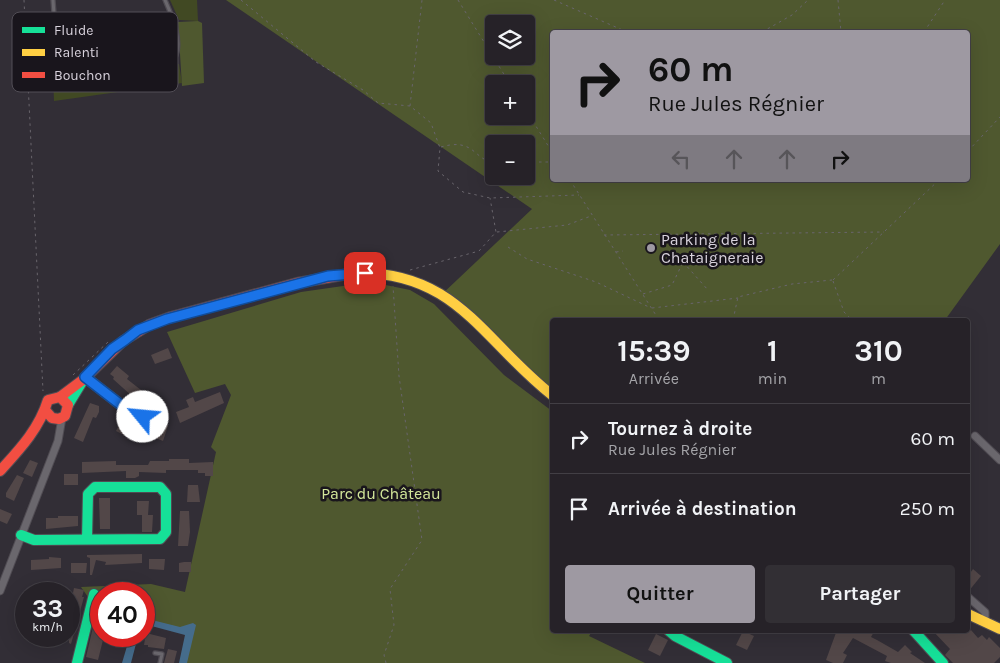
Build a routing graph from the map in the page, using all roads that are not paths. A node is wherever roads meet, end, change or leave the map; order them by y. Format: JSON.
{"nodes":[{"id":1,"x":165,"y":0,"type":"edge"},
{"id":2,"x":170,"y":12,"type":"edge"},
{"id":3,"x":85,"y":378,"type":"junction"},
{"id":4,"x":550,"y":393,"type":"edge"},
{"id":5,"x":60,"y":397,"type":"junction"},
{"id":6,"x":46,"y":405,"type":"junction"},
{"id":7,"x":68,"y":405,"type":"junction"},
{"id":8,"x":143,"y":417,"type":"dead end"},
{"id":9,"x":59,"y":419,"type":"junction"},
{"id":10,"x":974,"y":436,"type":"dead end"},
{"id":11,"x":28,"y":440,"type":"junction"},
{"id":12,"x":1000,"y":460,"type":"edge"},
{"id":13,"x":0,"y":471,"type":"edge"},
{"id":14,"x":21,"y":535,"type":"junction"},
{"id":15,"x":88,"y":539,"type":"junction"},
{"id":16,"x":0,"y":591,"type":"edge"},
{"id":17,"x":970,"y":598,"type":"edge"},
{"id":18,"x":90,"y":610,"type":"edge"},
{"id":19,"x":970,"y":615,"type":"edge"},
{"id":20,"x":985,"y":621,"type":"junction"},
{"id":21,"x":1000,"y":628,"type":"edge"},
{"id":22,"x":672,"y":633,"type":"edge"},
{"id":23,"x":916,"y":633,"type":"edge"},
{"id":24,"x":155,"y":653,"type":"dead end"},
{"id":25,"x":77,"y":663,"type":"edge"},
{"id":26,"x":160,"y":663,"type":"edge"},
{"id":27,"x":727,"y":663,"type":"edge"},
{"id":28,"x":943,"y":663,"type":"edge"}],
"edges":[{"from":1,"to":2,"type":"lane"},
{"from":3,"to":4,"type":"street"},
{"from":3,"to":5,"type":"street"},
{"from":3,"to":7,"type":"street"},
{"from":3,"to":8,"type":"street"},
{"from":5,"to":6,"type":"street"},
{"from":5,"to":7,"type":"street"},
{"from":6,"to":9,"type":"street"},
{"from":6,"to":11,"type":"street"},
{"from":7,"to":9,"type":"street"},
{"from":9,"to":11,"type":"street"},
{"from":9,"to":14,"type":"street"},
{"from":10,"to":12,"type":"street"},
{"from":11,"to":13,"type":"street"},
{"from":14,"to":15,"type":"street"},
{"from":14,"to":16,"type":"street"},
{"from":15,"to":15,"type":"street"},
{"from":17,"to":20,"type":"street"},
{"from":18,"to":25,"type":"street"},
{"from":19,"to":20,"type":"street"},
{"from":20,"to":21,"type":"street"},
{"from":22,"to":27,"type":"street"},
{"from":23,"to":28,"type":"street"},
{"from":24,"to":26,"type":"lane"}]}
